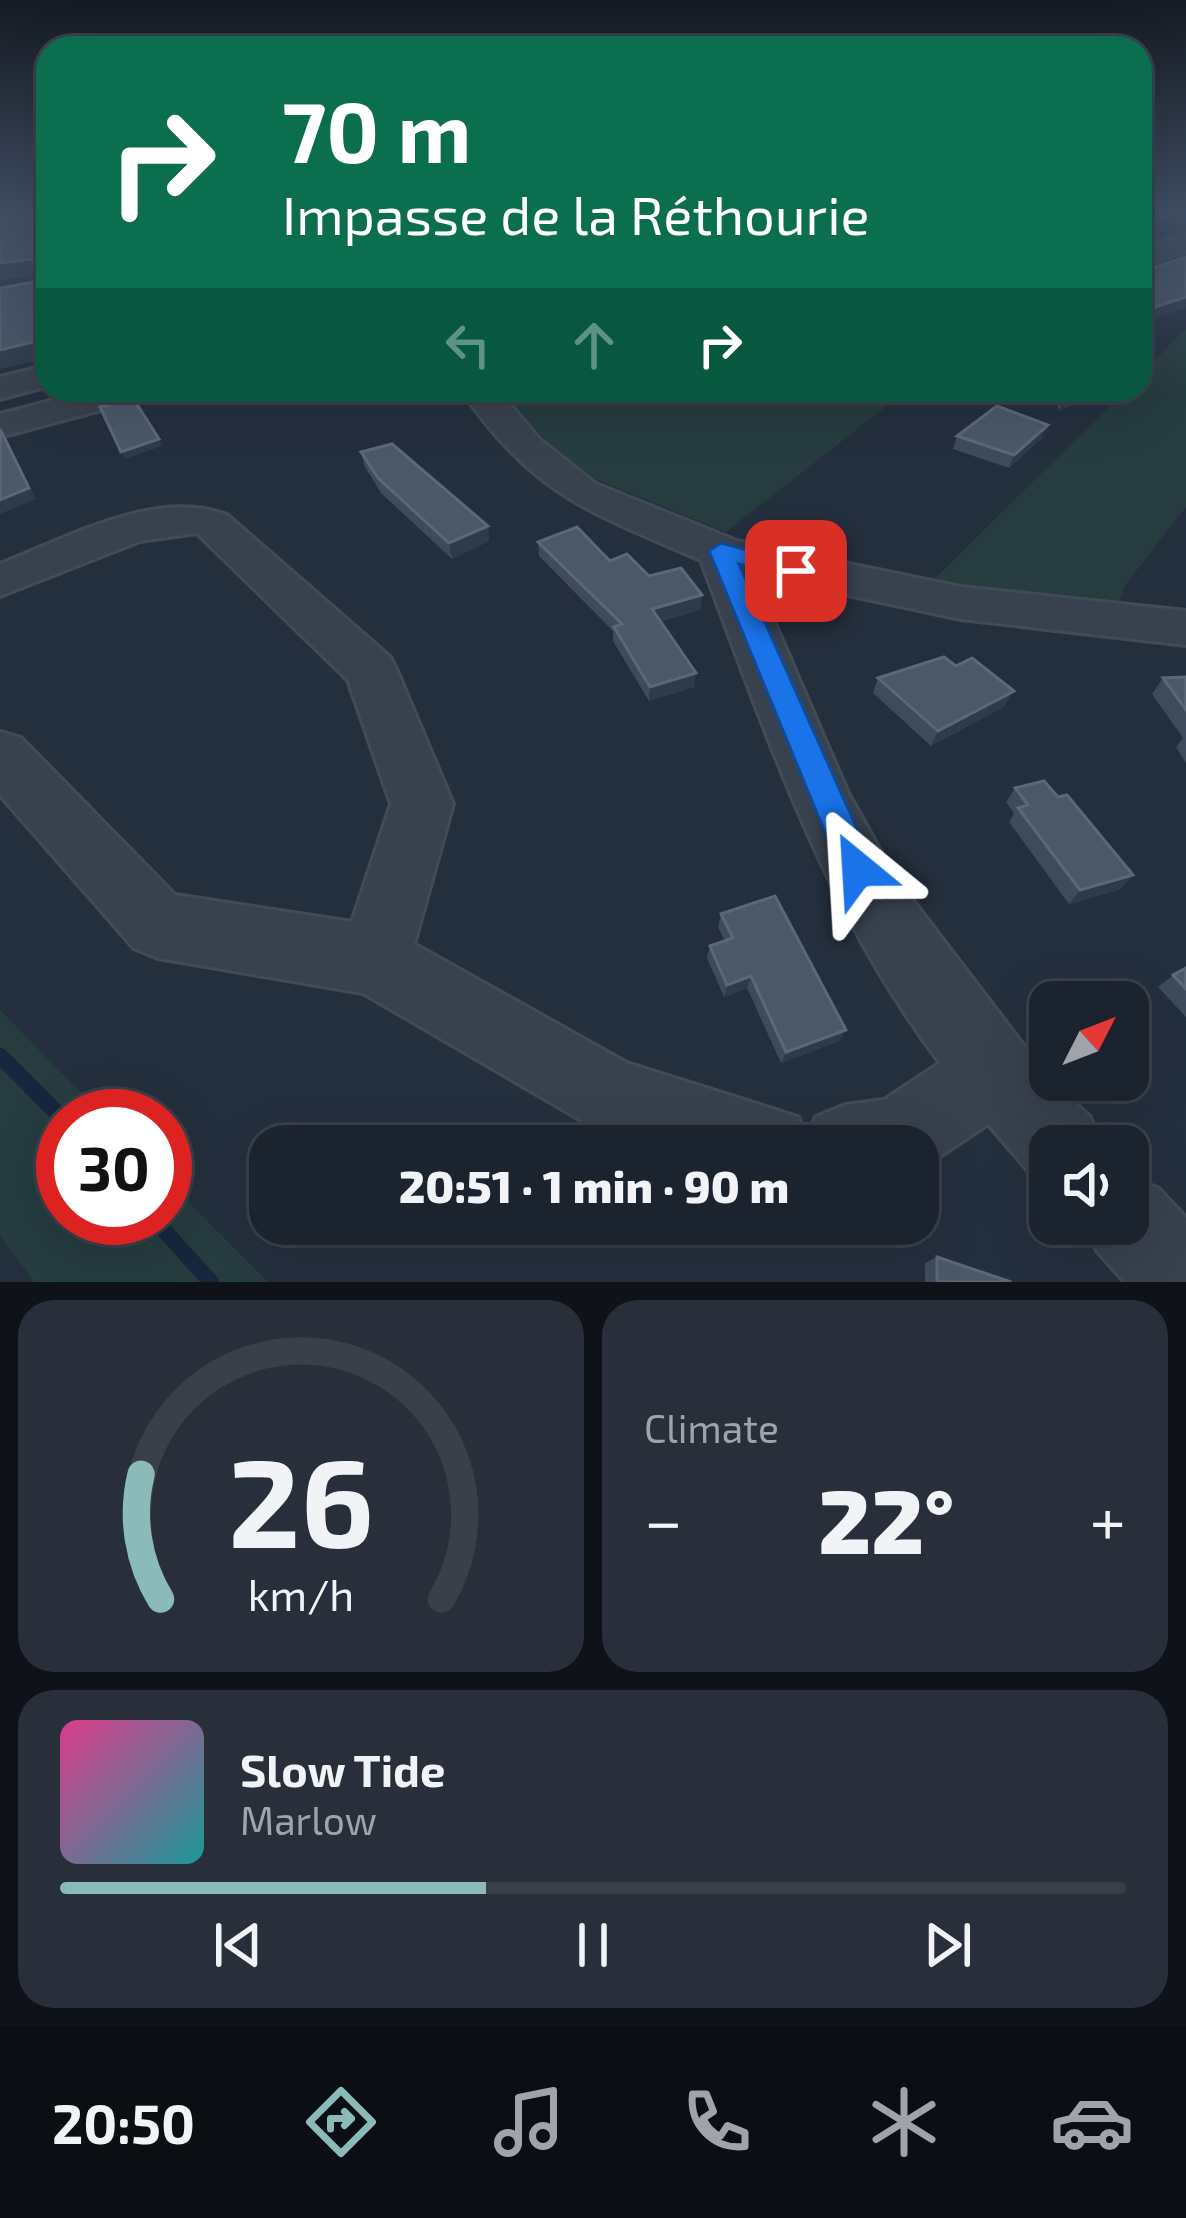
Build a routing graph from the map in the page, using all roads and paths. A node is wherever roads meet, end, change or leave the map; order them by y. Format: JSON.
{"nodes":[{"id":1,"x":36,"y":379,"type":"edge"},
{"id":2,"x":0,"y":388,"type":"edge"},
{"id":3,"x":89,"y":402,"type":"edge"},
{"id":4,"x":489,"y":402,"type":"edge"},
{"id":5,"x":0,"y":426,"type":"edge"},
{"id":6,"x":721,"y":551,"type":"junction"},
{"id":7,"x":1,"y":582,"type":"edge"},
{"id":8,"x":1186,"y":628,"type":"edge"},
{"id":9,"x":0,"y":755,"type":"edge"},
{"id":10,"x":374,"y":960,"type":"junction"},
{"id":11,"x":996,"y":1072,"type":"junction"},
{"id":12,"x":700,"y":1125,"type":"edge"},
{"id":13,"x":918,"y":1125,"type":"edge"},
{"id":14,"x":1043,"y":1125,"type":"edge"},
{"id":15,"x":1149,"y":1243,"type":"edge"},
{"id":16,"x":1185,"y":1282,"type":"edge"}],
"edges":[{"from":1,"to":2,"type":"street"},
{"from":3,"to":5,"type":"street"},
{"from":4,"to":6,"type":"street"},
{"from":6,"to":8,"type":"street"},
{"from":6,"to":11,"type":"street"},
{"from":7,"to":10,"type":"street"},
{"from":9,"to":10,"type":"street"},
{"from":10,"to":12,"type":"street"},
{"from":11,"to":13,"type":"street"},
{"from":11,"to":14,"type":"street"},
{"from":15,"to":16,"type":"street"}]}
